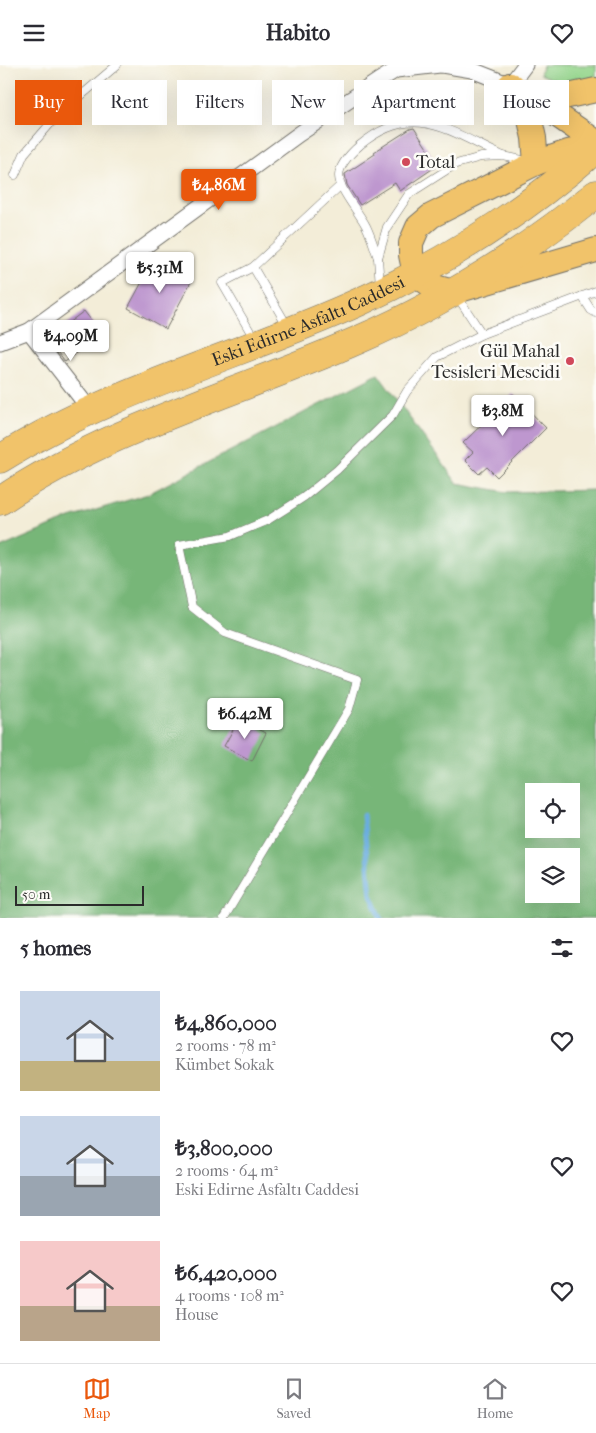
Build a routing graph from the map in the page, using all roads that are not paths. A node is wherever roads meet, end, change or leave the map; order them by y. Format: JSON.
{"nodes":[{"id":1,"x":117,"y":65,"type":"edge"},
{"id":2,"x":441,"y":65,"type":"edge"},
{"id":3,"x":525,"y":65,"type":"edge"},
{"id":4,"x":390,"y":68,"type":"edge"},
{"id":5,"x":497,"y":80,"type":"edge"},
{"id":6,"x":514,"y":80,"type":"edge"},
{"id":7,"x":596,"y":90,"type":"edge"},
{"id":8,"x":569,"y":96,"type":"edge"},
{"id":9,"x":569,"y":123,"type":"edge"},
{"id":10,"x":531,"y":125,"type":"edge"},
{"id":11,"x":596,"y":142,"type":"edge"},
{"id":12,"x":596,"y":148,"type":"edge"},
{"id":13,"x":503,"y":156,"type":"junction"},
{"id":14,"x":536,"y":163,"type":"junction"},
{"id":15,"x":15,"y":175,"type":"dead end"},
{"id":16,"x":341,"y":185,"type":"junction"},
{"id":17,"x":596,"y":194,"type":"edge"},
{"id":18,"x":596,"y":250,"type":"edge"},
{"id":19,"x":378,"y":258,"type":"junction"},
{"id":20,"x":254,"y":267,"type":"junction"},
{"id":21,"x":415,"y":274,"type":"junction"},
{"id":22,"x":596,"y":291,"type":"edge"},
{"id":23,"x":380,"y":292,"type":"junction"},
{"id":24,"x":453,"y":292,"type":"junction"},
{"id":25,"x":582,"y":297,"type":"junction"},
{"id":26,"x":596,"y":313,"type":"edge"},
{"id":27,"x":290,"y":330,"type":"junction"},
{"id":28,"x":29,"y":331,"type":"junction"},
{"id":29,"x":482,"y":334,"type":"junction"},
{"id":30,"x":0,"y":342,"type":"edge"},
{"id":31,"x":257,"y":343,"type":"junction"},
{"id":32,"x":91,"y":411,"type":"junction"},
{"id":33,"x":0,"y":459,"type":"edge"},
{"id":34,"x":0,"y":501,"type":"edge"},
{"id":35,"x":224,"y":918,"type":"edge"}],
"edges":[{"from":1,"to":15,"type":"lane"},
{"from":2,"to":4,"type":"street"},
{"from":2,"to":5,"type":"street"},
{"from":3,"to":6,"type":"street"},
{"from":4,"to":28,"type":"street"},
{"from":7,"to":8,"type":"main road"},
{"from":9,"to":11,"type":"main road"},
{"from":10,"to":14,"type":"main road"},
{"from":12,"to":14,"type":"main road"},
{"from":12,"to":21,"type":"highway","name":"Eski Edirne Asfaltı Caddesi"},
{"from":13,"to":14,"type":"lane"},
{"from":13,"to":16,"type":"lane"},
{"from":13,"to":19,"type":"lane"},
{"from":14,"to":21,"type":"main road"},
{"from":16,"to":19,"type":"lane"},
{"from":16,"to":20,"type":"lane"},
{"from":17,"to":24,"type":"highway","name":"Eski Edirne Asfaltı Caddesi"},
{"from":18,"to":24,"type":"main road"},
{"from":19,"to":23,"type":"lane"},
{"from":20,"to":27,"type":"lane"},
{"from":20,"to":31,"type":"lane"},
{"from":21,"to":23,"type":"highway","name":"Eski Edirne Asfaltı Caddesi"},
{"from":21,"to":24,"type":"main road"},
{"from":22,"to":25,"type":"lane"},
{"from":23,"to":27,"type":"highway","name":"Eski Edirne Asfaltı Caddesi"},
{"from":24,"to":29,"type":"lane"},
{"from":24,"to":34,"type":"highway","name":"Eski Edirne Asfaltı Caddesi"},
{"from":25,"to":26,"type":"lane"},
{"from":25,"to":29,"type":"lane"},
{"from":27,"to":31,"type":"highway","name":"Eski Edirne Asfaltı Caddesi"},
{"from":28,"to":30,"type":"street"},
{"from":28,"to":32,"type":"street"},
{"from":29,"to":35,"type":"lane"},
{"from":31,"to":32,"type":"highway","name":"Eski Edirne Asfaltı Caddesi"},
{"from":32,"to":33,"type":"highway","name":"Eski Edirne Asfaltı Caddesi"}]}
